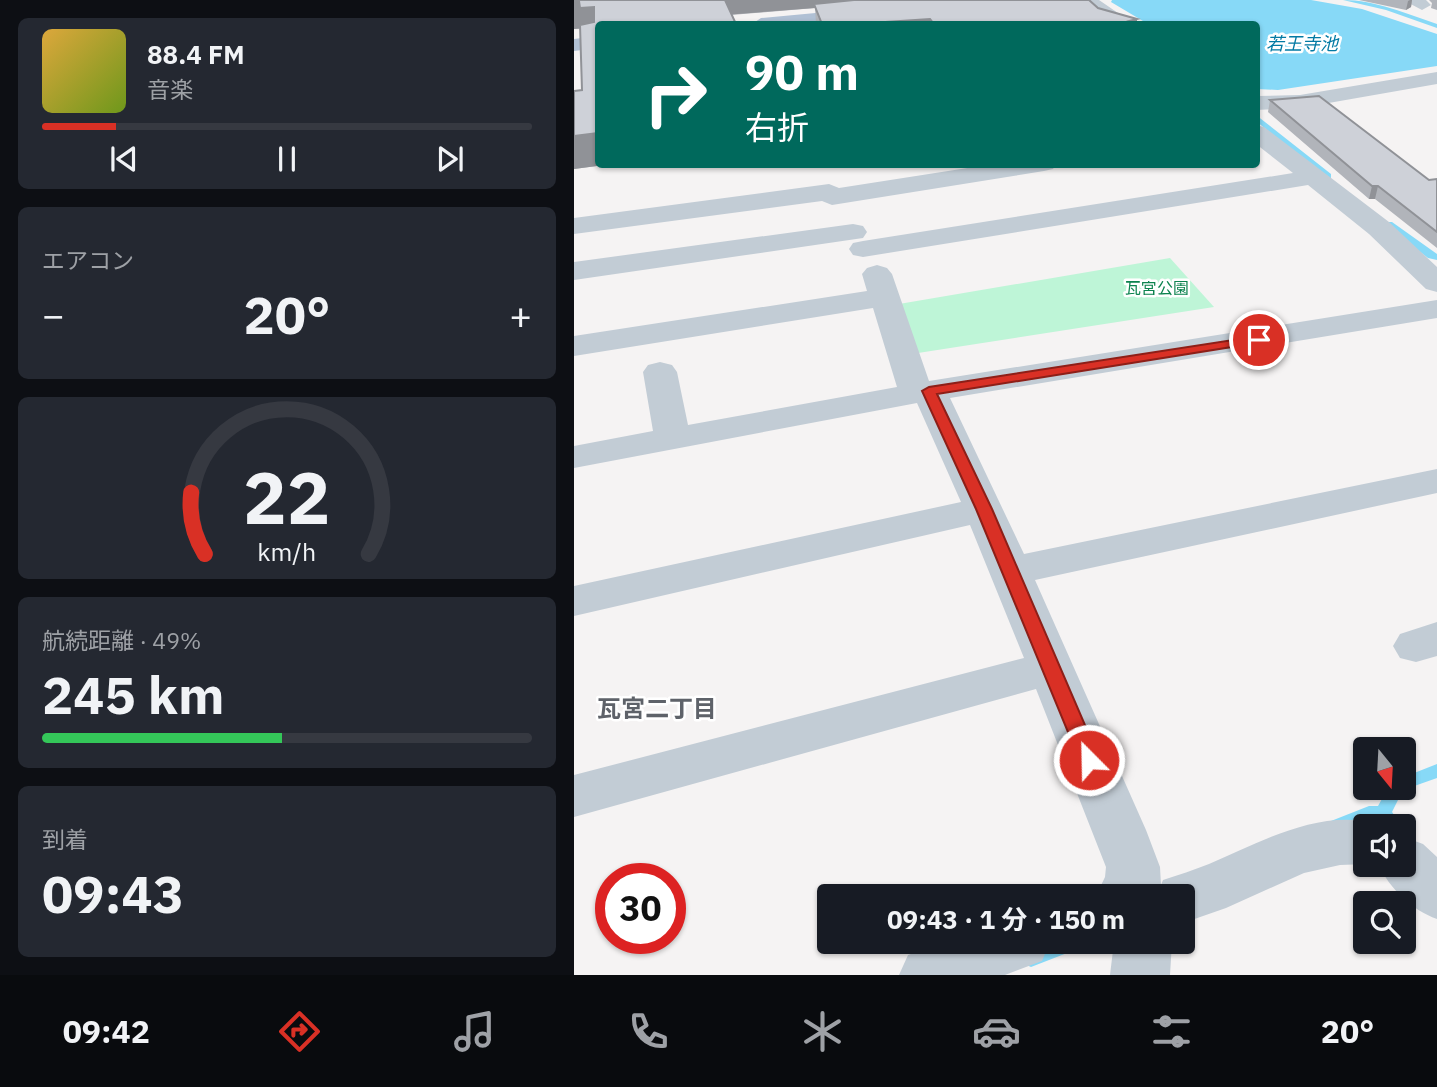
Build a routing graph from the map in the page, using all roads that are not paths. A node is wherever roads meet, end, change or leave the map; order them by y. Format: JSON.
{"nodes":[{"id":1,"x":1087,"y":0,"type":"edge"},
{"id":2,"x":886,"y":11,"type":"edge"},
{"id":3,"x":790,"y":21,"type":"edge"},
{"id":4,"x":1120,"y":21,"type":"edge"},
{"id":5,"x":595,"y":42,"type":"edge"},
{"id":6,"x":574,"y":45,"type":"edge"},
{"id":7,"x":1437,"y":78,"type":"edge"},
{"id":8,"x":1260,"y":103,"type":"edge"},
{"id":9,"x":1260,"y":134,"type":"edge"},
{"id":10,"x":813,"y":168,"type":"edge"},
{"id":11,"x":1016,"y":168,"type":"edge"},
{"id":12,"x":1313,"y":177,"type":"junction"},
{"id":13,"x":830,"y":195,"type":"junction"},
{"id":14,"x":574,"y":226,"type":"edge"},
{"id":15,"x":858,"y":240,"type":"junction"},
{"id":16,"x":1430,"y":270,"type":"edge"},
{"id":17,"x":574,"y":271,"type":"edge"},
{"id":18,"x":886,"y":297,"type":"junction"},
{"id":19,"x":1437,"y":309,"type":"edge"},
{"id":20,"x":574,"y":346,"type":"edge"},
{"id":21,"x":660,"y":372,"type":"dead end"},
{"id":22,"x":923,"y":392,"type":"junction"},
{"id":23,"x":673,"y":440,"type":"junction"},
{"id":24,"x":574,"y":457,"type":"edge"},
{"id":25,"x":1427,"y":476,"type":"edge"},
{"id":26,"x":984,"y":509,"type":"junction"},
{"id":27,"x":1011,"y":571,"type":"junction"},
{"id":28,"x":574,"y":601,"type":"edge"},
{"id":29,"x":1050,"y":668,"type":"junction"},
{"id":30,"x":574,"y":796,"type":"edge"},
{"id":31,"x":1353,"y":842,"type":"edge"},
{"id":32,"x":1416,"y":873,"type":"edge"},
{"id":33,"x":1140,"y":884,"type":"edge"},
{"id":34,"x":1195,"y":893,"type":"edge"},
{"id":35,"x":1437,"y":894,"type":"edge"},
{"id":36,"x":988,"y":954,"type":"edge"},
{"id":37,"x":1142,"y":954,"type":"edge"},
{"id":38,"x":929,"y":975,"type":"edge"},
{"id":39,"x":1140,"y":975,"type":"edge"}],
"edges":[{"from":1,"to":4,"type":"street"},
{"from":2,"to":3,"type":"main road"},
{"from":5,"to":6,"type":"main road"},
{"from":7,"to":8,"type":"street"},
{"from":9,"to":12,"type":"street"},
{"from":10,"to":13,"type":"street"},
{"from":11,"to":13,"type":"street"},
{"from":12,"to":15,"type":"street"},
{"from":12,"to":16,"type":"street"},
{"from":13,"to":14,"type":"street"},
{"from":13,"to":15,"type":"street"},
{"from":15,"to":17,"type":"street"},
{"from":15,"to":18,"type":"street"},
{"from":18,"to":20,"type":"street"},
{"from":18,"to":22,"type":"street"},
{"from":19,"to":22,"type":"street"},
{"from":21,"to":23,"type":"street"},
{"from":22,"to":23,"type":"street"},
{"from":22,"to":26,"type":"street"},
{"from":23,"to":24,"type":"street"},
{"from":25,"to":27,"type":"street"},
{"from":26,"to":27,"type":"street"},
{"from":26,"to":28,"type":"street"},
{"from":27,"to":29,"type":"street"},
{"from":29,"to":30,"type":"street"},
{"from":29,"to":33,"type":"street"},
{"from":31,"to":34,"type":"street"},
{"from":32,"to":35,"type":"street"},
{"from":36,"to":38,"type":"street"},
{"from":37,"to":39,"type":"street"}]}
